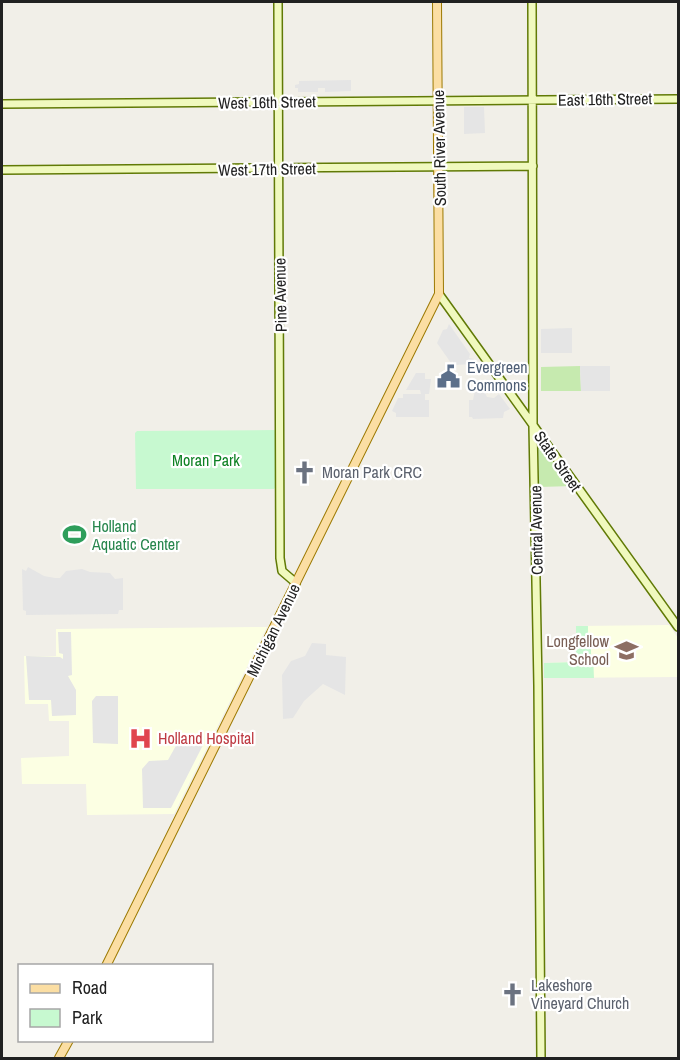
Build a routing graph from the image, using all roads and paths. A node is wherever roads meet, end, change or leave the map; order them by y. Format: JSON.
{"nodes":[{"id":1,"x":278,"y":2,"type":"edge"},
{"id":2,"x":437,"y":2,"type":"edge"},
{"id":3,"x":532,"y":2,"type":"edge"},
{"id":4,"x":678,"y":99,"type":"edge"},
{"id":5,"x":532,"y":100,"type":"junction"},
{"id":6,"x":438,"y":101,"type":"junction"},
{"id":7,"x":279,"y":102,"type":"junction"},
{"id":8,"x":2,"y":104,"type":"edge"},
{"id":9,"x":533,"y":166,"type":"junction"},
{"id":10,"x":438,"y":167,"type":"junction"},
{"id":11,"x":279,"y":168,"type":"junction"},
{"id":12,"x":2,"y":170,"type":"edge"},
{"id":13,"x":439,"y":294,"type":"junction"},
{"id":14,"x":534,"y":426,"type":"junction"},
{"id":15,"x":296,"y":583,"type":"junction"},
{"id":16,"x":675,"y":618,"type":"edge"},
{"id":17,"x":678,"y":627,"type":"edge"},
{"id":18,"x":107,"y":964,"type":"edge"},
{"id":19,"x":68,"y":1042,"type":"edge"},
{"id":20,"x":59,"y":1059,"type":"edge"},
{"id":21,"x":541,"y":1059,"type":"edge"}],
"edges":[{"from":1,"to":7,"type":"street","name":"Pine Avenue"},
{"from":2,"to":6,"type":"main road","name":"South River Avenue"},
{"from":3,"to":5,"type":"street","name":"Central Avenue"},
{"from":4,"to":5,"type":"street","name":"East 16th Street"},
{"from":5,"to":6,"type":"street","name":"West 16th Street"},
{"from":5,"to":9,"type":"street","name":"Central Avenue"},
{"from":6,"to":7,"type":"street","name":"West 16th Street"},
{"from":6,"to":10,"type":"main road","name":"South River Avenue"},
{"from":7,"to":8,"type":"street","name":"West 16th Street"},
{"from":7,"to":11,"type":"street","name":"Pine Avenue"},
{"from":9,"to":10,"type":"street","name":"West 17th Street"},
{"from":9,"to":14,"type":"street","name":"Central Avenue"},
{"from":10,"to":11,"type":"street","name":"West 17th Street"},
{"from":10,"to":13,"type":"main road","name":"South River Avenue"},
{"from":11,"to":12,"type":"street","name":"West 17th Street"},
{"from":11,"to":15,"type":"street","name":"Pine Avenue"},
{"from":13,"to":14,"type":"street","name":"State Street"},
{"from":13,"to":15,"type":"main road","name":"Michigan Avenue"},
{"from":14,"to":16,"type":"street","name":"State Street"},
{"from":14,"to":21,"type":"street","name":"Central Avenue"},
{"from":15,"to":18,"type":"main road","name":"Michigan Avenue"},
{"from":16,"to":17,"type":"street","name":"State Street"},
{"from":19,"to":20,"type":"main road"}]}
